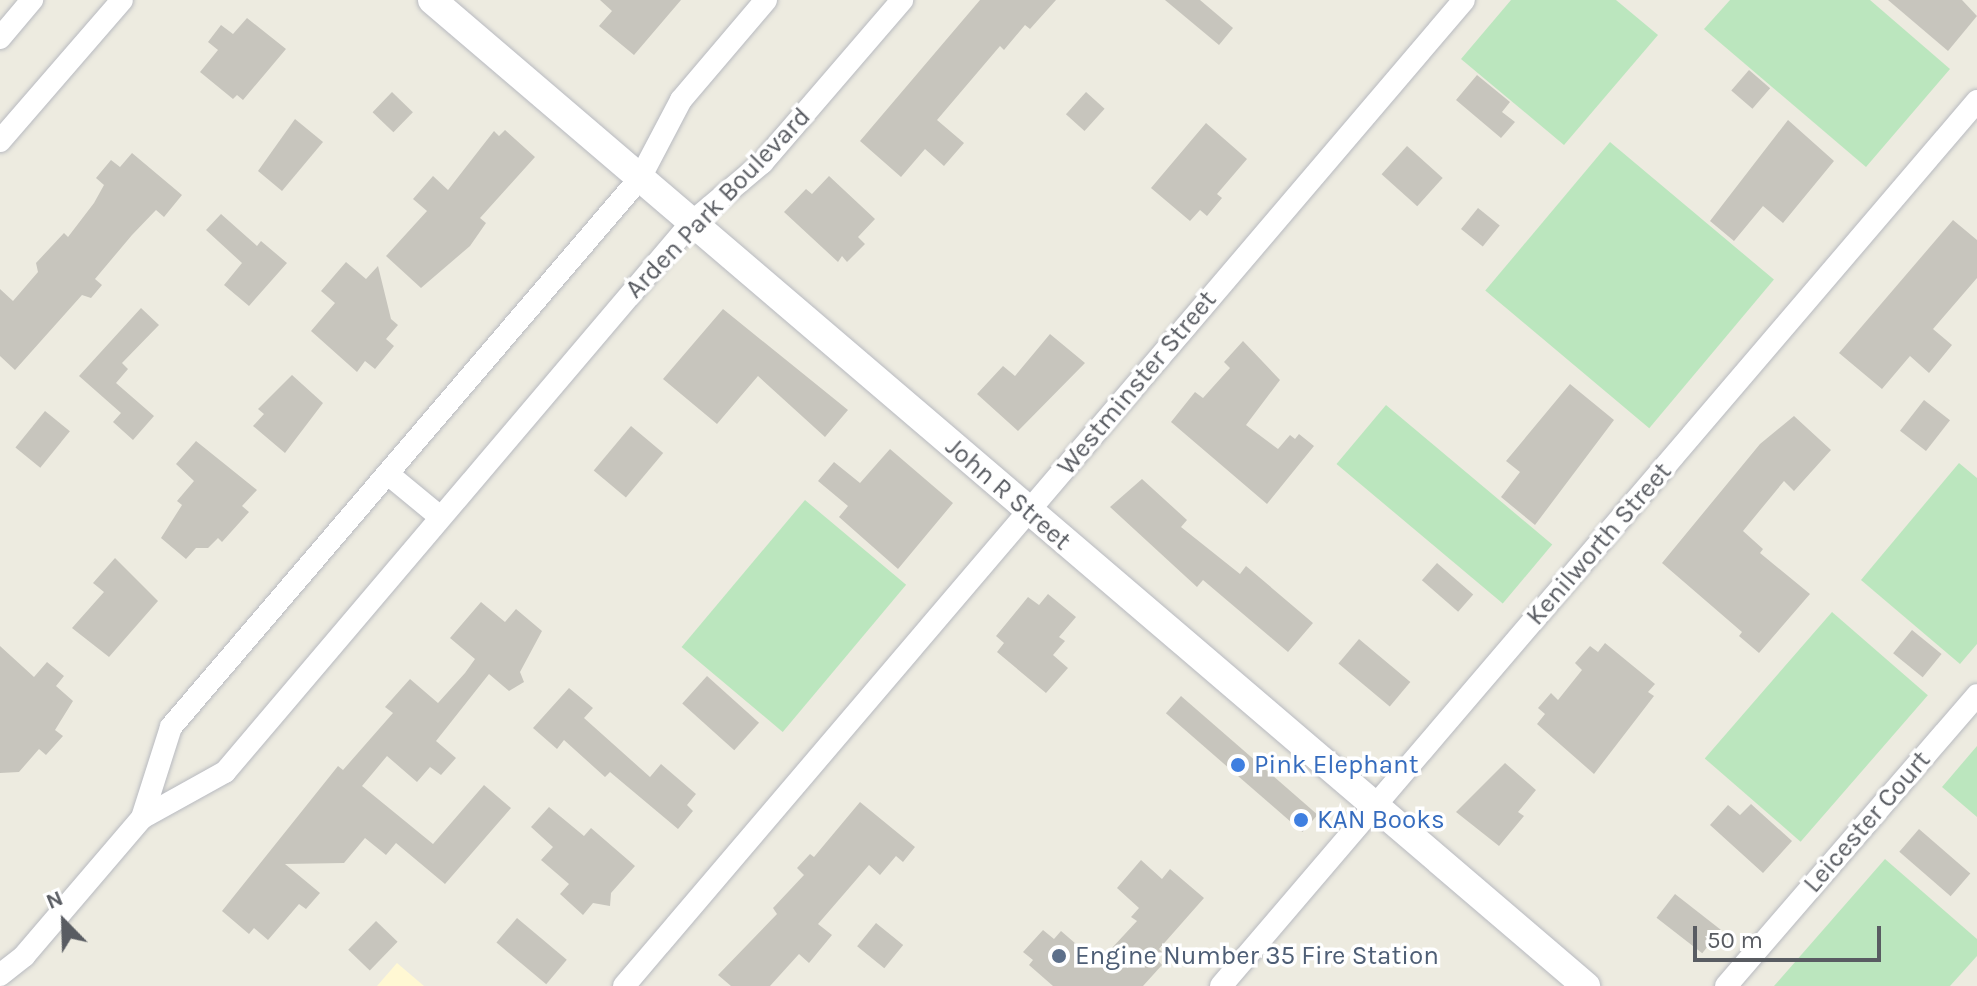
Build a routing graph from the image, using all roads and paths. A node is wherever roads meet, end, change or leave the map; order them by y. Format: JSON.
{"nodes":[{"id":1,"x":32,"y":0,"type":"edge"},
{"id":2,"x":122,"y":0,"type":"edge"},
{"id":3,"x":432,"y":0,"type":"edge"},
{"id":4,"x":766,"y":0,"type":"edge"},
{"id":5,"x":902,"y":0,"type":"edge"},
{"id":6,"x":1464,"y":0,"type":"edge"},
{"id":7,"x":0,"y":38,"type":"edge"},
{"id":8,"x":1977,"y":101,"type":"edge"},
{"id":9,"x":0,"y":141,"type":"edge"},
{"id":10,"x":640,"y":178,"type":"junction"},
{"id":11,"x":692,"y":222,"type":"junction"},
{"id":12,"x":388,"y":474,"type":"junction"},
{"id":13,"x":1028,"y":512,"type":"junction"},
{"id":14,"x":439,"y":516,"type":"junction"},
{"id":15,"x":1977,"y":695,"type":"edge"},
{"id":16,"x":1374,"y":807,"type":"junction"},
{"id":17,"x":142,"y":818,"type":"junction"},
{"id":18,"x":0,"y":975,"type":"edge"},
{"id":19,"x":624,"y":986,"type":"edge"},
{"id":20,"x":1221,"y":986,"type":"edge"},
{"id":21,"x":1586,"y":986,"type":"edge"},
{"id":22,"x":1726,"y":986,"type":"edge"}],
"edges":[{"from":1,"to":7,"type":"street"},
{"from":2,"to":9,"type":"street"},
{"from":3,"to":10,"type":"street","name":"John R Street"},
{"from":4,"to":10,"type":"street","name":"Arden Park Boulevard"},
{"from":5,"to":11,"type":"street","name":"Arden Park Boulevard"},
{"from":6,"to":13,"type":"street","name":"Westminster Street"},
{"from":8,"to":16,"type":"street","name":"Kenilworth Street"},
{"from":10,"to":11,"type":"street","name":"John R Street"},
{"from":10,"to":12,"type":"street","name":"Arden Park Boulevard"},
{"from":11,"to":13,"type":"street","name":"John R Street"},
{"from":11,"to":14,"type":"street","name":"Arden Park Boulevard"},
{"from":12,"to":14,"type":"street"},
{"from":12,"to":17,"type":"street","name":"Arden Park Boulevard"},
{"from":13,"to":16,"type":"street","name":"John R Street"},
{"from":13,"to":19,"type":"street","name":"Westminster Street"},
{"from":14,"to":17,"type":"street","name":"Arden Park Boulevard"},
{"from":15,"to":22,"type":"street","name":"Leicester Court"},
{"from":16,"to":20,"type":"street","name":"Kenilworth Street"},
{"from":16,"to":21,"type":"street","name":"John R Street"},
{"from":17,"to":18,"type":"street","name":"Arden Park Boulevard"}]}
